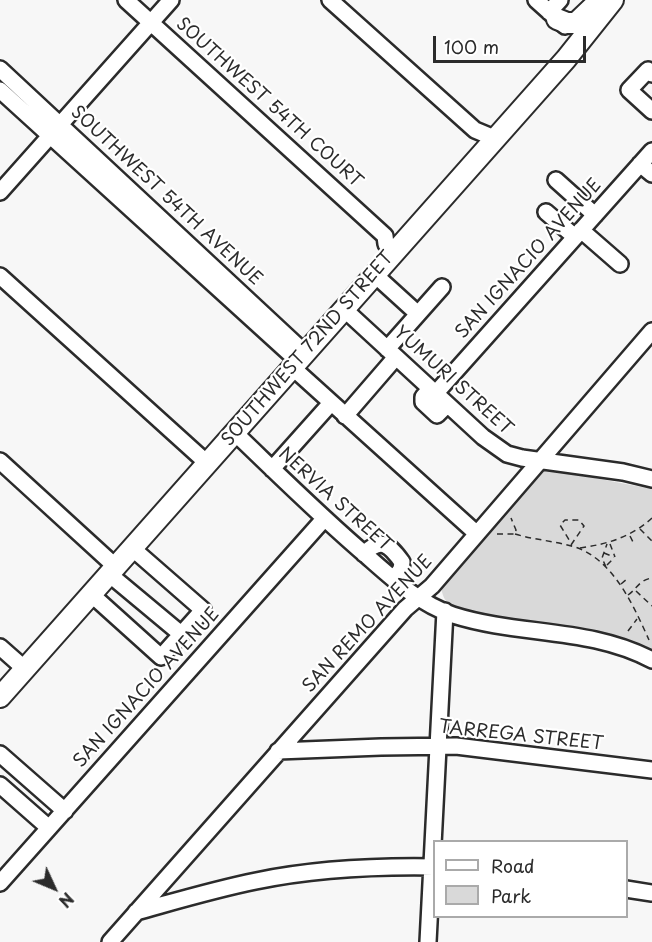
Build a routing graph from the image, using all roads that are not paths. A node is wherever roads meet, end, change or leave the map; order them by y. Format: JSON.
{"nodes":[{"id":1,"x":126,"y":0,"type":"edge"},
{"id":2,"x":171,"y":0,"type":"edge"},
{"id":3,"x":330,"y":0,"type":"edge"},
{"id":4,"x":537,"y":0,"type":"edge"},
{"id":5,"x":600,"y":0,"type":"edge"},
{"id":6,"x":613,"y":0,"type":"edge"},
{"id":7,"x":556,"y":10,"type":"edge"},
{"id":8,"x":151,"y":22,"type":"junction"},
{"id":9,"x":581,"y":41,"type":"junction"},
{"id":10,"x":0,"y":69,"type":"edge"},
{"id":11,"x":652,"y":74,"type":"edge"},
{"id":12,"x":0,"y":90,"type":"edge"},
{"id":13,"x":652,"y":111,"type":"edge"},
{"id":14,"x":55,"y":130,"type":"junction"},
{"id":15,"x":485,"y":140,"type":"junction"},
{"id":16,"x":652,"y":151,"type":"edge"},
{"id":17,"x":646,"y":169,"type":"edge"},
{"id":18,"x":555,"y":180,"type":"dead end"},
{"id":19,"x":0,"y":192,"type":"edge"},
{"id":20,"x":546,"y":212,"type":"dead end"},
{"id":21,"x":595,"y":215,"type":"junction"},
{"id":22,"x":578,"y":234,"type":"junction"},
{"id":23,"x":394,"y":243,"type":"junction"},
{"id":24,"x":620,"y":264,"type":"dead end"},
{"id":25,"x":374,"y":274,"type":"junction"},
{"id":26,"x":0,"y":276,"type":"edge"},
{"id":27,"x":442,"y":287,"type":"dead end"},
{"id":28,"x":344,"y":309,"type":"junction"},
{"id":29,"x":418,"y":314,"type":"junction"},
{"id":30,"x":652,"y":331,"type":"edge"},
{"id":31,"x":391,"y":353,"type":"junction"},
{"id":32,"x":298,"y":360,"type":"junction"},
{"id":33,"x":432,"y":391,"type":"junction"},
{"id":34,"x":331,"y":403,"type":"junction"},
{"id":35,"x":345,"y":416,"type":"junction"},
{"id":36,"x":234,"y":432,"type":"junction"},
{"id":37,"x":561,"y":435,"type":"junction"},
{"id":38,"x":540,"y":460,"type":"junction"},
{"id":39,"x":0,"y":462,"type":"edge"},
{"id":40,"x":207,"y":463,"type":"junction"},
{"id":41,"x":568,"y":464,"type":"junction"},
{"id":42,"x":272,"y":469,"type":"junction"},
{"id":43,"x":652,"y":479,"type":"edge"},
{"id":44,"x":324,"y":519,"type":"junction"},
{"id":45,"x":476,"y":533,"type":"junction"},
{"id":46,"x":132,"y":548,"type":"junction"},
{"id":47,"x":112,"y":570,"type":"junction"},
{"id":48,"x":91,"y":594,"type":"junction"},
{"id":49,"x":419,"y":598,"type":"junction"},
{"id":50,"x":445,"y":611,"type":"junction"},
{"id":51,"x":181,"y":634,"type":"junction"},
{"id":52,"x":0,"y":647,"type":"edge"},
{"id":53,"x":652,"y":660,"type":"edge"},
{"id":54,"x":25,"y":669,"type":"junction"},
{"id":55,"x":0,"y":697,"type":"edge"},
{"id":56,"x":438,"y":746,"type":"junction"},
{"id":57,"x":278,"y":751,"type":"junction"},
{"id":58,"x":0,"y":754,"type":"edge"},
{"id":59,"x":652,"y":770,"type":"edge"},
{"id":60,"x":0,"y":785,"type":"edge"},
{"id":61,"x":64,"y":811,"type":"junction"},
{"id":62,"x":49,"y":828,"type":"junction"},
{"id":63,"x":434,"y":840,"type":"edge"},
{"id":64,"x":433,"y":867,"type":"edge"},
{"id":65,"x":0,"y":883,"type":"edge"},
{"id":66,"x":628,"y":890,"type":"edge"},
{"id":67,"x":652,"y":893,"type":"edge"},
{"id":68,"x":136,"y":912,"type":"junction"},
{"id":69,"x":110,"y":942,"type":"edge"},
{"id":70,"x":428,"y":942,"type":"edge"}],
"edges":[{"from":1,"to":8,"type":"street","name":"SOUTHWEST 54TH COURT"},
{"from":2,"to":8,"type":"street"},
{"from":3,"to":15,"type":"street"},
{"from":4,"to":7,"type":"street"},
{"from":5,"to":7,"type":"main road"},
{"from":6,"to":9,"type":"main road","name":"SOUTHWEST 72ND STREET"},
{"from":7,"to":9,"type":"street"},
{"from":8,"to":14,"type":"street"},
{"from":8,"to":23,"type":"street","name":"SOUTHWEST 54TH COURT"},
{"from":9,"to":15,"type":"main road","name":"SOUTHWEST 72ND STREET"},
{"from":10,"to":14,"type":"street","name":"SOUTHWEST 54TH AVENUE"},
{"from":11,"to":13,"type":"street"},
{"from":12,"to":14,"type":"street","name":"SOUTHWEST 54TH AVENUE"},
{"from":14,"to":19,"type":"street"},
{"from":14,"to":32,"type":"street","name":"SOUTHWEST 54TH AVENUE"},
{"from":15,"to":23,"type":"main road","name":"SOUTHWEST 72ND STREET"},
{"from":16,"to":17,"type":"street","name":"SAN IGNACIO AVENUE"},
{"from":17,"to":21,"type":"street","name":"SAN IGNACIO AVENUE"},
{"from":18,"to":21,"type":"street"},
{"from":20,"to":22,"type":"street"},
{"from":21,"to":22,"type":"street","name":"SAN IGNACIO AVENUE"},
{"from":22,"to":24,"type":"street"},
{"from":22,"to":33,"type":"street","name":"SAN IGNACIO AVENUE"},
{"from":23,"to":25,"type":"main road","name":"SOUTHWEST 72ND STREET"},
{"from":25,"to":28,"type":"main road","name":"SOUTHWEST 72ND STREET"},
{"from":25,"to":29,"type":"street"},
{"from":26,"to":40,"type":"street"},
{"from":27,"to":29,"type":"street"},
{"from":28,"to":31,"type":"street","name":"YUMURI STREET"},
{"from":28,"to":32,"type":"main road","name":"SOUTHWEST 72ND STREET"},
{"from":29,"to":31,"type":"street"},
{"from":30,"to":37,"type":"street","name":"SAN REMO AVENUE"},
{"from":31,"to":33,"type":"street","name":"YUMURI STREET"},
{"from":31,"to":35,"type":"street"},
{"from":32,"to":34,"type":"street","name":"SOUTHWEST 54TH AVENUE"},
{"from":32,"to":36,"type":"main road","name":"SOUTHWEST 72ND STREET"},
{"from":33,"to":38,"type":"street","name":"YUMURI STREET"},
{"from":34,"to":35,"type":"street","name":"SOUTHWEST 54TH AVENUE"},
{"from":34,"to":42,"type":"street"},
{"from":35,"to":45,"type":"street","name":"SOUTHWEST 54TH AVENUE"},
{"from":36,"to":40,"type":"main road","name":"SOUTHWEST 72ND STREET"},
{"from":36,"to":42,"type":"street","name":"NERVIA STREET"},
{"from":37,"to":38,"type":"street","name":"SAN REMO AVENUE"},
{"from":37,"to":41,"type":"street"},
{"from":38,"to":41,"type":"street","name":"YUMURI STREET"},
{"from":38,"to":45,"type":"street","name":"SAN REMO AVENUE"},
{"from":39,"to":47,"type":"street"},
{"from":40,"to":46,"type":"main road","name":"SOUTHWEST 72ND STREET"},
{"from":41,"to":43,"type":"street","name":"YUMURI STREET"},
{"from":42,"to":44,"type":"street","name":"NERVIA STREET"},
{"from":44,"to":49,"type":"street","name":"NERVIA STREET"},
{"from":44,"to":61,"type":"street","name":"SAN IGNACIO AVENUE"},
{"from":45,"to":49,"type":"street","name":"SAN REMO AVENUE"},
{"from":46,"to":47,"type":"main road","name":"SOUTHWEST 72ND STREET"},
{"from":46,"to":51,"type":"street"},
{"from":47,"to":48,"type":"main road","name":"SOUTHWEST 72ND STREET"},
{"from":47,"to":51,"type":"street"},
{"from":48,"to":51,"type":"street"},
{"from":48,"to":54,"type":"main road","name":"SOUTHWEST 72ND STREET"},
{"from":49,"to":50,"type":"street","name":"NERVIA STREET"},
{"from":49,"to":57,"type":"street","name":"SAN REMO AVENUE"},
{"from":50,"to":53,"type":"street","name":"NERVIA STREET"},
{"from":50,"to":56,"type":"street"},
{"from":52,"to":54,"type":"street"},
{"from":54,"to":55,"type":"main road","name":"SOUTHWEST 72ND STREET"},
{"from":56,"to":57,"type":"street","name":"TARREGA STREET"},
{"from":56,"to":59,"type":"street","name":"TARREGA STREET"},
{"from":56,"to":63,"type":"street"},
{"from":57,"to":68,"type":"street","name":"SAN REMO AVENUE"},
{"from":58,"to":61,"type":"street"},
{"from":60,"to":62,"type":"street"},
{"from":61,"to":62,"type":"street","name":"SAN IGNACIO AVENUE"},
{"from":62,"to":65,"type":"street","name":"SAN IGNACIO AVENUE"},
{"from":64,"to":68,"type":"street"},
{"from":64,"to":70,"type":"street"},
{"from":66,"to":67,"type":"street"},
{"from":68,"to":69,"type":"street","name":"SAN REMO AVENUE"}]}
